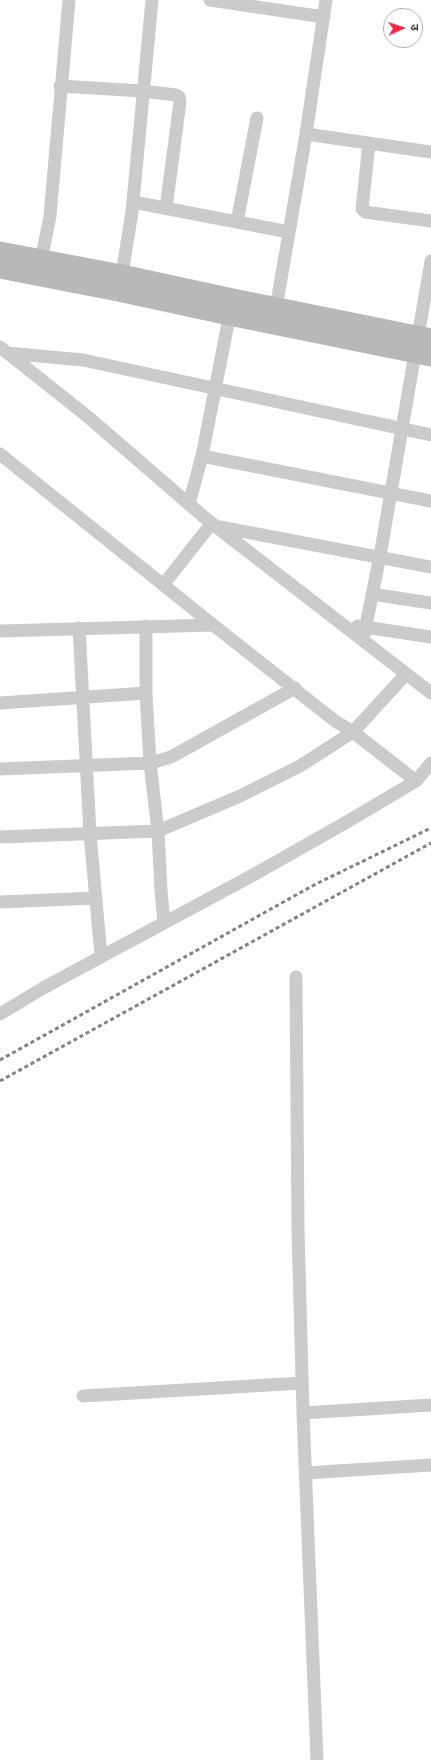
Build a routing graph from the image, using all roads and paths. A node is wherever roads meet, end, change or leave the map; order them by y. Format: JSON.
{"nodes":[{"id":1,"x":69,"y":0,"type":"edge"},
{"id":2,"x":152,"y":0,"type":"edge"},
{"id":3,"x":210,"y":0,"type":"edge"},
{"id":4,"x":326,"y":0,"type":"edge"},
{"id":5,"x":324,"y":17,"type":"junction"},
{"id":6,"x":60,"y":86,"type":"junction"},
{"id":7,"x":143,"y":91,"type":"junction"},
{"id":8,"x":257,"y":118,"type":"dead end"},
{"id":9,"x":306,"y":134,"type":"junction"},
{"id":10,"x":369,"y":143,"type":"junction"},
{"id":11,"x":431,"y":152,"type":"edge"},
{"id":12,"x":133,"y":202,"type":"junction"},
{"id":13,"x":166,"y":208,"type":"junction"},
{"id":14,"x":431,"y":221,"type":"edge"},
{"id":15,"x":237,"y":222,"type":"junction"},
{"id":16,"x":289,"y":232,"type":"junction"},
{"id":17,"x":0,"y":251,"type":"edge"},
{"id":18,"x":431,"y":261,"type":"edge"},
{"id":19,"x":39,"y":267,"type":"junction"},
{"id":20,"x":0,"y":269,"type":"edge"},
{"id":21,"x":122,"y":274,"type":"junction"},
{"id":22,"x":231,"y":307,"type":"junction"},
{"id":23,"x":275,"y":316,"type":"junction"},
{"id":24,"x":424,"y":346,"type":"edge"},
{"id":25,"x":4,"y":350,"type":"edge"},
{"id":26,"x":216,"y":388,"type":"junction"},
{"id":27,"x":402,"y":429,"type":"junction"},
{"id":28,"x":431,"y":435,"type":"edge"},
{"id":29,"x":0,"y":454,"type":"edge"},
{"id":30,"x":202,"y":456,"type":"junction"},
{"id":31,"x":391,"y":492,"type":"junction"},
{"id":32,"x":431,"y":501,"type":"edge"},
{"id":33,"x":189,"y":504,"type":"junction"},
{"id":34,"x":214,"y":525,"type":"junction"},
{"id":35,"x":380,"y":556,"type":"junction"},
{"id":36,"x":431,"y":567,"type":"edge"},
{"id":37,"x":163,"y":585,"type":"junction"},
{"id":38,"x":372,"y":594,"type":"junction"},
{"id":39,"x":431,"y":603,"type":"edge"},
{"id":40,"x":213,"y":625,"type":"junction"},
{"id":41,"x":344,"y":625,"type":"junction"},
{"id":42,"x":146,"y":626,"type":"junction"},
{"id":43,"x":366,"y":627,"type":"junction"},
{"id":44,"x":79,"y":628,"type":"junction"},
{"id":45,"x":0,"y":631,"type":"edge"},
{"id":46,"x":431,"y":637,"type":"edge"},
{"id":47,"x":362,"y":640,"type":"junction"},
{"id":48,"x":406,"y":674,"type":"junction"},
{"id":49,"x":295,"y":688,"type":"junction"},
{"id":50,"x":146,"y":693,"type":"junction"},
{"id":51,"x":431,"y":693,"type":"edge"},
{"id":52,"x":82,"y":698,"type":"junction"},
{"id":53,"x":0,"y":703,"type":"edge"},
{"id":54,"x":353,"y":732,"type":"junction"},
{"id":55,"x":150,"y":763,"type":"junction"},
{"id":56,"x":431,"y":763,"type":"edge"},
{"id":57,"x":87,"y":766,"type":"junction"},
{"id":58,"x":0,"y":769,"type":"edge"},
{"id":59,"x":416,"y":781,"type":"junction"},
{"id":60,"x":158,"y":831,"type":"junction"},
{"id":61,"x":90,"y":834,"type":"junction"},
{"id":62,"x":0,"y":837,"type":"edge"},
{"id":63,"x":96,"y":898,"type":"junction"},
{"id":64,"x":0,"y":902,"type":"edge"},
{"id":65,"x":164,"y":922,"type":"junction"},
{"id":66,"x":101,"y":956,"type":"junction"},
{"id":67,"x":296,"y":977,"type":"dead end"},
{"id":68,"x":0,"y":1014,"type":"edge"},
{"id":69,"x":302,"y":1383,"type":"junction"},
{"id":70,"x":83,"y":1396,"type":"dead end"},
{"id":71,"x":431,"y":1405,"type":"edge"},
{"id":72,"x":303,"y":1413,"type":"junction"},
{"id":73,"x":431,"y":1465,"type":"edge"},
{"id":74,"x":306,"y":1473,"type":"junction"},
{"id":75,"x":318,"y":1760,"type":"edge"}],
"edges":[{"from":1,"to":6,"type":"street"},
{"from":2,"to":7,"type":"street"},
{"from":3,"to":5,"type":"street"},
{"from":4,"to":5,"type":"street"},
{"from":5,"to":9,"type":"street"},
{"from":6,"to":7,"type":"street"},
{"from":6,"to":19,"type":"street"},
{"from":7,"to":12,"type":"street"},
{"from":7,"to":13,"type":"street"},
{"from":8,"to":15,"type":"street"},
{"from":9,"to":10,"type":"street"},
{"from":9,"to":16,"type":"street"},
{"from":10,"to":11,"type":"street"},
{"from":10,"to":14,"type":"street"},
{"from":12,"to":13,"type":"street"},
{"from":12,"to":21,"type":"street"},
{"from":13,"to":15,"type":"street"},
{"from":15,"to":16,"type":"street"},
{"from":16,"to":23,"type":"street"},
{"from":17,"to":19,"type":"main road"},
{"from":18,"to":24,"type":"street"},
{"from":19,"to":20,"type":"main road"},
{"from":19,"to":21,"type":"main road"},
{"from":19,"to":22,"type":"main road"},
{"from":21,"to":22,"type":"main road"},
{"from":22,"to":23,"type":"main road"},
{"from":22,"to":26,"type":"street"},
{"from":23,"to":24,"type":"main road"},
{"from":24,"to":27,"type":"street"},
{"from":25,"to":26,"type":"street"},
{"from":25,"to":33,"type":"street"},
{"from":26,"to":27,"type":"street"},
{"from":26,"to":30,"type":"street"},
{"from":27,"to":28,"type":"street"},
{"from":27,"to":31,"type":"street"},
{"from":29,"to":37,"type":"street"},
{"from":30,"to":31,"type":"street"},
{"from":30,"to":33,"type":"street"},
{"from":31,"to":32,"type":"street"},
{"from":31,"to":35,"type":"street"},
{"from":33,"to":34,"type":"street"},
{"from":34,"to":35,"type":"street"},
{"from":34,"to":37,"type":"street"},
{"from":34,"to":41,"type":"street"},
{"from":35,"to":36,"type":"street"},
{"from":35,"to":38,"type":"street"},
{"from":37,"to":40,"type":"street"},
{"from":38,"to":39,"type":"street"},
{"from":38,"to":43,"type":"street"},
{"from":40,"to":42,"type":"street"},
{"from":40,"to":49,"type":"street"},
{"from":41,"to":43,"type":"street"},
{"from":41,"to":47,"type":"street"},
{"from":42,"to":44,"type":"street"},
{"from":42,"to":50,"type":"street"},
{"from":43,"to":46,"type":"street"},
{"from":43,"to":47,"type":"street"},
{"from":44,"to":45,"type":"street"},
{"from":44,"to":52,"type":"street"},
{"from":47,"to":48,"type":"street"},
{"from":48,"to":51,"type":"street"},
{"from":48,"to":54,"type":"street"},
{"from":49,"to":54,"type":"street"},
{"from":49,"to":55,"type":"street"},
{"from":50,"to":52,"type":"street"},
{"from":50,"to":55,"type":"street"},
{"from":52,"to":53,"type":"street"},
{"from":52,"to":57,"type":"street"},
{"from":54,"to":59,"type":"street"},
{"from":54,"to":60,"type":"street"},
{"from":55,"to":57,"type":"street"},
{"from":55,"to":60,"type":"street"},
{"from":56,"to":59,"type":"street"},
{"from":57,"to":58,"type":"street"},
{"from":57,"to":61,"type":"street"},
{"from":59,"to":65,"type":"street"},
{"from":60,"to":61,"type":"street"},
{"from":60,"to":65,"type":"street"},
{"from":61,"to":62,"type":"street"},
{"from":61,"to":63,"type":"street"},
{"from":63,"to":64,"type":"street"},
{"from":63,"to":66,"type":"street"},
{"from":65,"to":66,"type":"street"},
{"from":66,"to":68,"type":"street"},
{"from":67,"to":69,"type":"street"},
{"from":69,"to":70,"type":"street"},
{"from":69,"to":72,"type":"street"},
{"from":71,"to":72,"type":"street"},
{"from":72,"to":74,"type":"street"},
{"from":73,"to":74,"type":"street"},
{"from":74,"to":75,"type":"street"}]}
